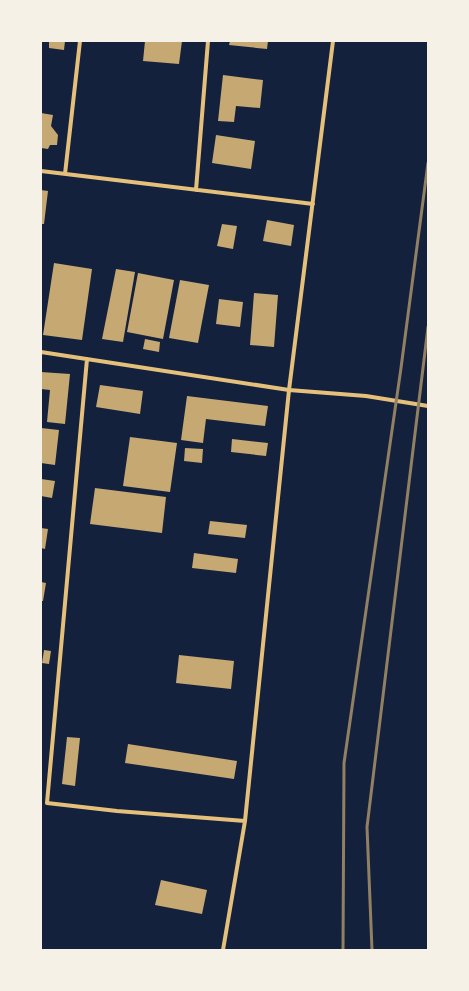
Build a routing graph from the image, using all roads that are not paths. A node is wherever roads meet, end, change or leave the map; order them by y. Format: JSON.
{"nodes":[{"id":1,"x":80,"y":41,"type":"edge"},
{"id":2,"x":208,"y":41,"type":"edge"},
{"id":3,"x":333,"y":41,"type":"edge"},
{"id":4,"x":41,"y":171,"type":"edge"},
{"id":5,"x":65,"y":174,"type":"junction"},
{"id":6,"x":196,"y":190,"type":"junction"},
{"id":7,"x":312,"y":204,"type":"junction"},
{"id":8,"x":41,"y":352,"type":"edge"},
{"id":9,"x":87,"y":359,"type":"junction"},
{"id":10,"x":289,"y":390,"type":"junction"},
{"id":11,"x":428,"y":406,"type":"edge"},
{"id":12,"x":41,"y":802,"type":"edge"},
{"id":13,"x":47,"y":803,"type":"junction"},
{"id":14,"x":245,"y":821,"type":"junction"},
{"id":15,"x":223,"y":950,"type":"edge"}],
"edges":[{"from":1,"to":5,"type":"street"},
{"from":2,"to":6,"type":"street"},
{"from":3,"to":7,"type":"street"},
{"from":4,"to":5,"type":"street"},
{"from":5,"to":6,"type":"street"},
{"from":6,"to":7,"type":"street"},
{"from":7,"to":10,"type":"street"},
{"from":8,"to":9,"type":"street"},
{"from":9,"to":10,"type":"street"},
{"from":9,"to":13,"type":"street"},
{"from":10,"to":11,"type":"street"},
{"from":10,"to":14,"type":"street"},
{"from":12,"to":13,"type":"street"},
{"from":13,"to":14,"type":"street"},
{"from":14,"to":15,"type":"street"}]}
